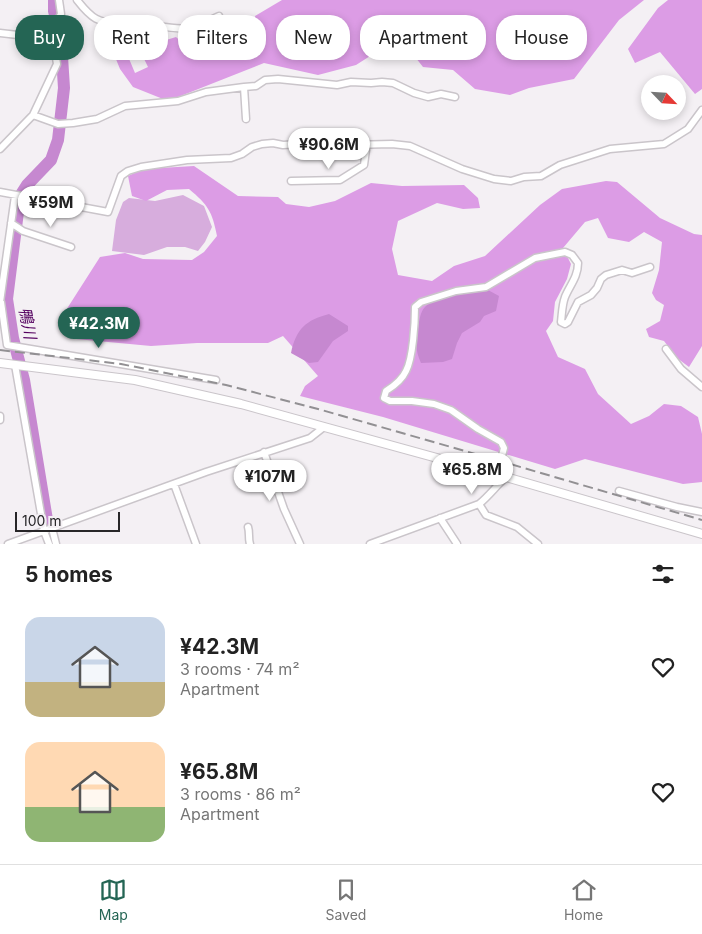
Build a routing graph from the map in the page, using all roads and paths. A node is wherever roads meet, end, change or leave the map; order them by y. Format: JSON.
{"nodes":[{"id":1,"x":59,"y":0,"type":"edge"},
{"id":2,"x":77,"y":0,"type":"edge"},
{"id":3,"x":59,"y":15,"type":"edge"},
{"id":4,"x":178,"y":29,"type":"edge"},
{"id":5,"x":0,"y":33,"type":"edge"},
{"id":6,"x":15,"y":35,"type":"edge"},
{"id":7,"x":56,"y":60,"type":"edge"},
{"id":8,"x":244,"y":87,"type":"junction"},
{"id":9,"x":455,"y":97,"type":"dead end"},
{"id":10,"x":702,"y":110,"type":"edge"},
{"id":11,"x":33,"y":115,"type":"junction"},
{"id":12,"x":246,"y":119,"type":"dead end"},
{"id":13,"x":350,"y":145,"type":"junction"},
{"id":14,"x":0,"y":149,"type":"edge"},
{"id":15,"x":291,"y":181,"type":"dead end"},
{"id":16,"x":0,"y":192,"type":"edge"},
{"id":17,"x":15,"y":196,"type":"junction"},
{"id":18,"x":12,"y":224,"type":"junction"},
{"id":19,"x":71,"y":246,"type":"dead end"},
{"id":20,"x":650,"y":267,"type":"dead end"},
{"id":21,"x":1,"y":284,"type":"edge"},
{"id":22,"x":0,"y":302,"type":"edge"},
{"id":23,"x":666,"y":350,"type":"dead end"},
{"id":24,"x":0,"y":362,"type":"edge"},
{"id":25,"x":15,"y":365,"type":"junction"},
{"id":26,"x":216,"y":380,"type":"dead end"},
{"id":27,"x":702,"y":387,"type":"edge"},
{"id":28,"x":0,"y":416,"type":"edge"},
{"id":29,"x":0,"y":420,"type":"edge"},
{"id":30,"x":324,"y":427,"type":"junction"},
{"id":31,"x":264,"y":452,"type":"junction"},
{"id":32,"x":506,"y":477,"type":"junction"},
{"id":33,"x":174,"y":484,"type":"junction"},
{"id":34,"x":619,"y":491,"type":"dead end"},
{"id":35,"x":479,"y":504,"type":"junction"},
{"id":36,"x":702,"y":512,"type":"edge"},
{"id":37,"x":440,"y":518,"type":"junction"},
{"id":38,"x":248,"y":527,"type":"dead end"},
{"id":39,"x":52,"y":528,"type":"junction"},
{"id":40,"x":44,"y":531,"type":"junction"},
{"id":41,"x":702,"y":534,"type":"edge"},
{"id":42,"x":8,"y":544,"type":"edge"},
{"id":43,"x":49,"y":544,"type":"edge"},
{"id":44,"x":56,"y":544,"type":"edge"},
{"id":45,"x":196,"y":544,"type":"edge"},
{"id":46,"x":250,"y":544,"type":"edge"},
{"id":47,"x":300,"y":544,"type":"edge"},
{"id":48,"x":370,"y":544,"type":"edge"},
{"id":49,"x":457,"y":544,"type":"edge"},
{"id":50,"x":538,"y":544,"type":"edge"}],
"edges":[{"from":1,"to":3,"type":"street"},
{"from":2,"to":4,"type":"street"},
{"from":5,"to":6,"type":"street"},
{"from":7,"to":11,"type":"street"},
{"from":8,"to":9,"type":"street"},
{"from":8,"to":11,"type":"street"},
{"from":8,"to":12,"type":"street"},
{"from":10,"to":13,"type":"street"},
{"from":11,"to":14,"type":"street"},
{"from":13,"to":15,"type":"street"},
{"from":13,"to":17,"type":"street"},
{"from":16,"to":17,"type":"street"},
{"from":17,"to":18,"type":"street"},
{"from":18,"to":19,"type":"street"},
{"from":18,"to":21,"type":"street"},
{"from":20,"to":32,"type":"street"},
{"from":21,"to":22,"type":"street"},
{"from":22,"to":26,"type":"street"},
{"from":23,"to":27,"type":"street"},
{"from":24,"to":25,"type":"street"},
{"from":25,"to":30,"type":"street"},
{"from":25,"to":40,"type":"street"},
{"from":28,"to":29,"type":"street"},
{"from":30,"to":31,"type":"street"},
{"from":30,"to":32,"type":"street"},
{"from":31,"to":33,"type":"street"},
{"from":31,"to":47,"type":"street"},
{"from":32,"to":35,"type":"street"},
{"from":32,"to":41,"type":"street"},
{"from":33,"to":39,"type":"street"},
{"from":33,"to":45,"type":"street"},
{"from":34,"to":36,"type":"street"},
{"from":35,"to":37,"type":"street"},
{"from":35,"to":50,"type":"street"},
{"from":37,"to":48,"type":"street"},
{"from":37,"to":49,"type":"street"},
{"from":38,"to":46,"type":"street"},
{"from":39,"to":40,"type":"street"},
{"from":39,"to":44,"type":"street"},
{"from":40,"to":42,"type":"street"},
{"from":40,"to":43,"type":"street"}]}
